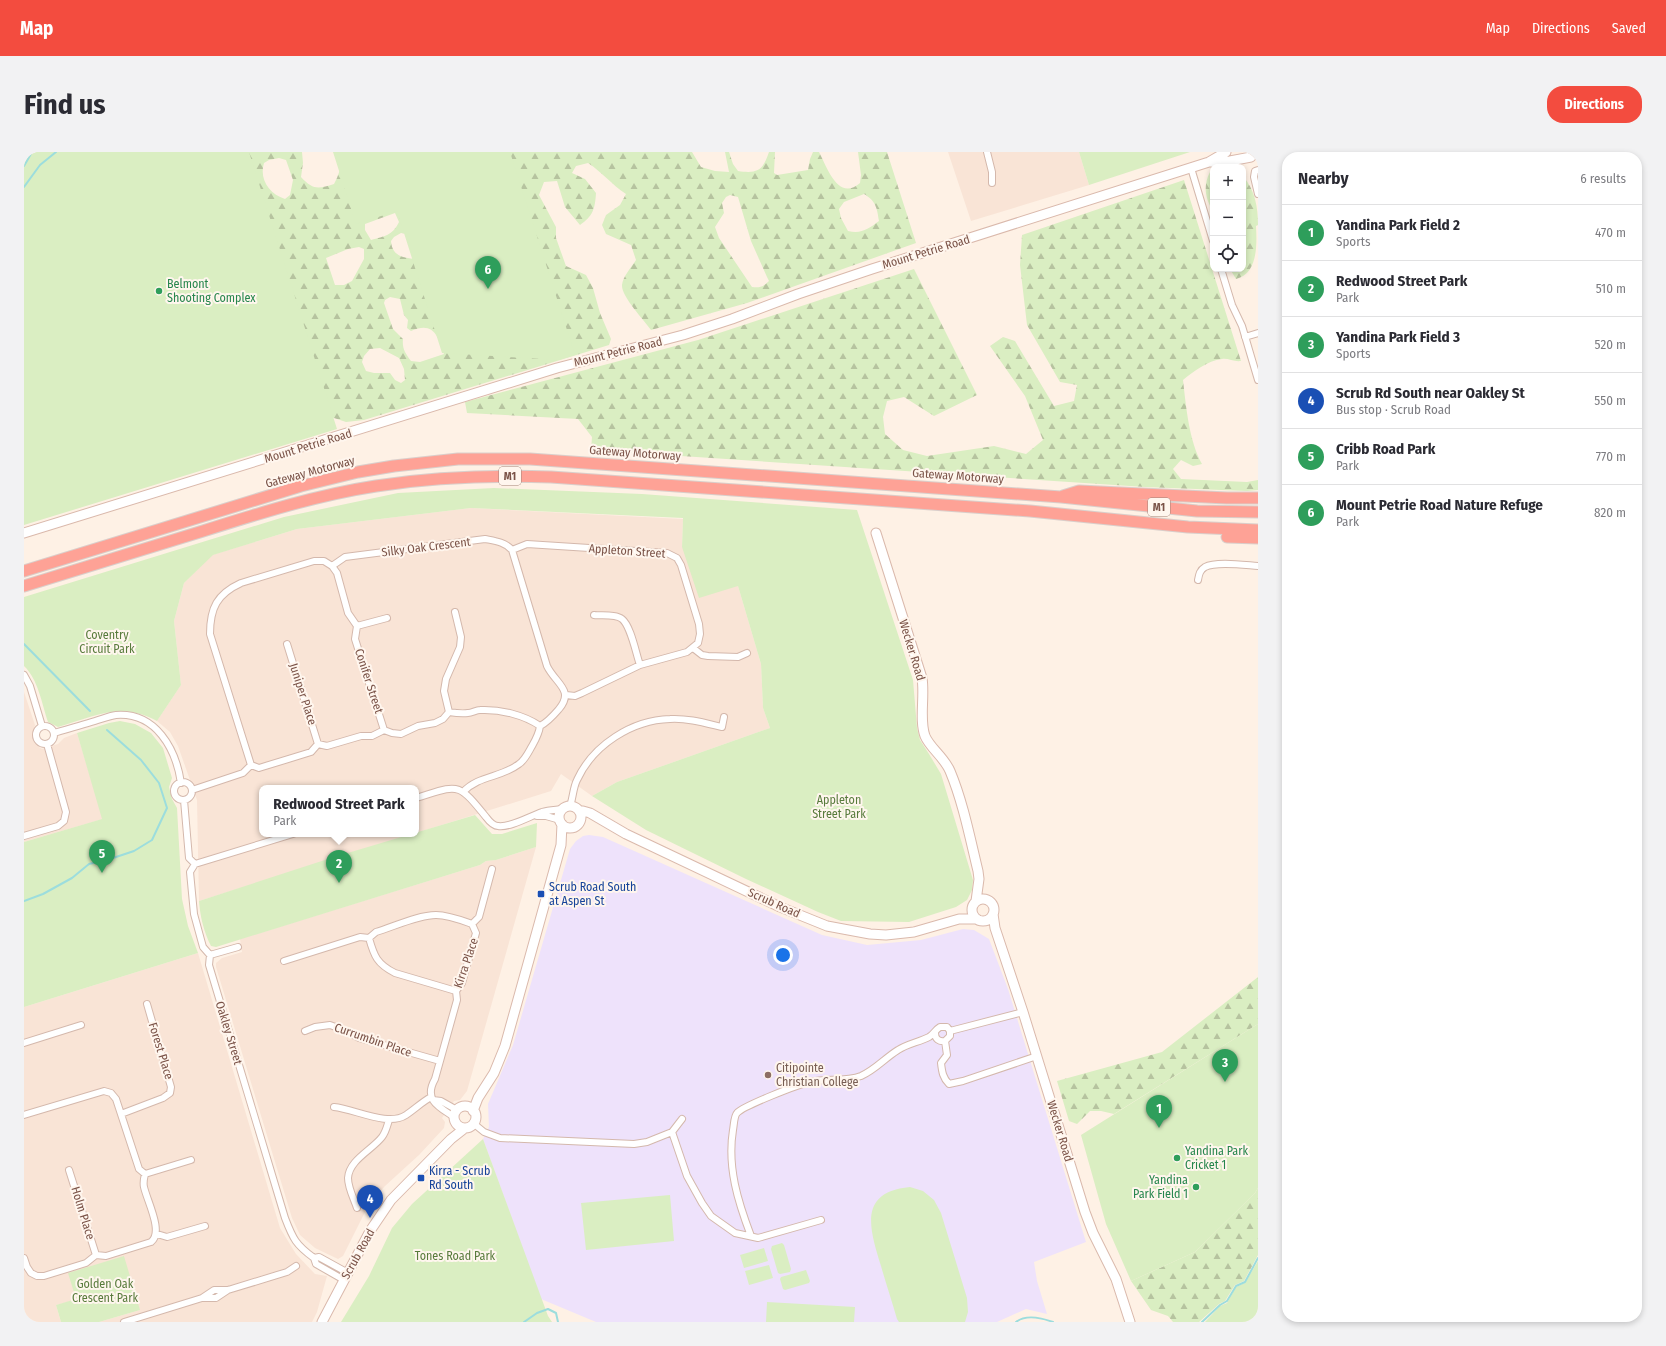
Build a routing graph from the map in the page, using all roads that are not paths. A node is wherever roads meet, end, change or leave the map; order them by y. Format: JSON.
{"nodes":[{"id":1,"x":987,"y":152,"type":"edge"},
{"id":2,"x":1226,"y":152,"type":"edge"},
{"id":3,"x":1251,"y":155,"type":"edge"},
{"id":4,"x":1209,"y":162,"type":"junction"},
{"id":5,"x":1191,"y":168,"type":"junction"},
{"id":6,"x":1258,"y":170,"type":"edge"},
{"id":7,"x":992,"y":183,"type":"dead end"},
{"id":8,"x":1258,"y":194,"type":"edge"},
{"id":9,"x":1211,"y":236,"type":"edge"},
{"id":10,"x":1222,"y":272,"type":"edge"},
{"id":11,"x":1258,"y":333,"type":"edge"},
{"id":12,"x":1245,"y":337,"type":"junction"},
{"id":13,"x":1258,"y":380,"type":"edge"},
{"id":14,"x":1061,"y":497,"type":"junction"},
{"id":15,"x":1258,"y":498,"type":"edge"},
{"id":16,"x":1258,"y":512,"type":"edge"},
{"id":17,"x":1188,"y":527,"type":"junction"},
{"id":18,"x":1258,"y":530,"type":"edge"},
{"id":19,"x":24,"y":533,"type":"edge"},
{"id":20,"x":876,"y":533,"type":"dead end"},
{"id":21,"x":1258,"y":538,"type":"edge"},
{"id":22,"x":512,"y":550,"type":"junction"},
{"id":23,"x":332,"y":566,"type":"junction"},
{"id":24,"x":1258,"y":566,"type":"edge"},
{"id":25,"x":24,"y":572,"type":"edge"},
{"id":26,"x":1198,"y":580,"type":"dead end"},
{"id":27,"x":24,"y":586,"type":"edge"},
{"id":28,"x":455,"y":612,"type":"dead end"},
{"id":29,"x":594,"y":615,"type":"dead end"},
{"id":30,"x":387,"y":618,"type":"dead end"},
{"id":31,"x":357,"y":626,"type":"junction"},
{"id":32,"x":287,"y":644,"type":"dead end"},
{"id":33,"x":693,"y":648,"type":"junction"},
{"id":34,"x":747,"y":653,"type":"dead end"},
{"id":35,"x":640,"y":665,"type":"junction"},
{"id":36,"x":24,"y":676,"type":"edge"},
{"id":37,"x":566,"y":695,"type":"junction"},
{"id":38,"x":449,"y":712,"type":"junction"},
{"id":39,"x":724,"y":717,"type":"dead end"},
{"id":40,"x":42,"y":726,"type":"junction"},
{"id":41,"x":540,"y":726,"type":"junction"},
{"id":42,"x":384,"y":730,"type":"junction"},
{"id":43,"x":54,"y":733,"type":"junction"},
{"id":44,"x":47,"y":744,"type":"junction"},
{"id":45,"x":318,"y":744,"type":"junction"},
{"id":46,"x":251,"y":765,"type":"junction"},
{"id":47,"x":181,"y":783,"type":"junction"},
{"id":48,"x":192,"y":790,"type":"junction"},
{"id":49,"x":464,"y":792,"type":"junction"},
{"id":50,"x":419,"y":797,"type":"edge"},
{"id":51,"x":184,"y":800,"type":"junction"},
{"id":52,"x":567,"y":808,"type":"junction"},
{"id":53,"x":579,"y":811,"type":"junction"},
{"id":54,"x":534,"y":816,"type":"junction"},
{"id":55,"x":600,"y":820,"type":"junction"},
{"id":56,"x":561,"y":822,"type":"junction"},
{"id":57,"x":576,"y":826,"type":"junction"},
{"id":58,"x":24,"y":836,"type":"edge"},
{"id":59,"x":283,"y":837,"type":"edge"},
{"id":60,"x":561,"y":845,"type":"junction"},
{"id":61,"x":195,"y":864,"type":"junction"},
{"id":62,"x":492,"y":869,"type":"dead end"},
{"id":63,"x":980,"y":880,"type":"junction"},
{"id":64,"x":989,"y":901,"type":"junction"},
{"id":65,"x":974,"y":904,"type":"junction"},
{"id":66,"x":993,"y":914,"type":"junction"},
{"id":67,"x":959,"y":919,"type":"junction"},
{"id":68,"x":979,"y":919,"type":"junction"},
{"id":69,"x":472,"y":924,"type":"junction"},
{"id":70,"x":998,"y":937,"type":"junction"},
{"id":71,"x":369,"y":938,"type":"junction"},
{"id":72,"x":238,"y":947,"type":"dead end"},
{"id":73,"x":210,"y":955,"type":"junction"},
{"id":74,"x":284,"y":961,"type":"dead end"},
{"id":75,"x":456,"y":991,"type":"junction"},
{"id":76,"x":147,"y":1004,"type":"dead end"},
{"id":77,"x":1023,"y":1012,"type":"junction"},
{"id":78,"x":81,"y":1025,"type":"dead end"},
{"id":79,"x":305,"y":1031,"type":"dead end"},
{"id":80,"x":935,"y":1032,"type":"junction"},
{"id":81,"x":950,"y":1032,"type":"junction"},
{"id":82,"x":945,"y":1041,"type":"junction"},
{"id":83,"x":24,"y":1043,"type":"edge"},
{"id":84,"x":1037,"y":1056,"type":"junction"},
{"id":85,"x":440,"y":1061,"type":"junction"},
{"id":86,"x":432,"y":1098,"type":"junction"},
{"id":87,"x":334,"y":1107,"type":"dead end"},
{"id":88,"x":470,"y":1109,"type":"junction"},
{"id":89,"x":121,"y":1114,"type":"junction"},
{"id":90,"x":24,"y":1115,"type":"edge"},
{"id":91,"x":682,"y":1119,"type":"dead end"},
{"id":92,"x":389,"y":1120,"type":"junction"},
{"id":93,"x":458,"y":1120,"type":"junction"},
{"id":94,"x":474,"y":1123,"type":"junction"},
{"id":95,"x":672,"y":1132,"type":"junction"},
{"id":96,"x":191,"y":1160,"type":"dead end"},
{"id":97,"x":69,"y":1170,"type":"dead end"},
{"id":98,"x":145,"y":1174,"type":"junction"},
{"id":99,"x":357,"y":1208,"type":"dead end"},
{"id":100,"x":821,"y":1220,"type":"dead end"},
{"id":101,"x":205,"y":1226,"type":"dead end"},
{"id":102,"x":157,"y":1234,"type":"junction"},
{"id":103,"x":751,"y":1236,"type":"junction"},
{"id":104,"x":96,"y":1255,"type":"junction"},
{"id":105,"x":24,"y":1258,"type":"edge"},
{"id":106,"x":296,"y":1266,"type":"dead end"},
{"id":107,"x":346,"y":1276,"type":"junction"},
{"id":108,"x":124,"y":1322,"type":"edge"},
{"id":109,"x":322,"y":1322,"type":"edge"},
{"id":110,"x":1130,"y":1322,"type":"edge"}],
"edges":[{"from":1,"to":7,"type":"street"},
{"from":2,"to":4,"type":"street","name":"Mount Petrie Road"},
{"from":3,"to":4,"type":"street","name":"Mount Petrie Road"},
{"from":4,"to":5,"type":"street","name":"Mount Petrie Road"},
{"from":5,"to":9,"type":"street"},
{"from":5,"to":19,"type":"street","name":"Mount Petrie Road"},
{"from":6,"to":8,"type":"street"},
{"from":10,"to":12,"type":"street"},
{"from":11,"to":12,"type":"street"},
{"from":12,"to":13,"type":"street"},
{"from":14,"to":15,"type":"highway"},
{"from":14,"to":16,"type":"highway","name":"Gateway Motorway","number":"M1"},
{"from":14,"to":25,"type":"highway","name":"Gateway Motorway","number":"M1"},
{"from":17,"to":18,"type":"highway","number":"M1"},
{"from":17,"to":21,"type":"highway"},
{"from":17,"to":27,"type":"highway","number":"M1"},
{"from":20,"to":63,"type":"street","name":"Wecker Road"},
{"from":22,"to":23,"type":"street","name":"Silky Oak Crescent"},
{"from":22,"to":33,"type":"street","name":"Appleton Street"},
{"from":22,"to":37,"type":"street"},
{"from":23,"to":31,"type":"street","name":"Conifer Street"},
{"from":23,"to":46,"type":"street"},
{"from":24,"to":26,"type":"street"},
{"from":28,"to":38,"type":"street"},
{"from":29,"to":35,"type":"street"},
{"from":30,"to":31,"type":"street"},
{"from":31,"to":42,"type":"street","name":"Conifer Street"},
{"from":32,"to":45,"type":"street","name":"Juniper Place"},
{"from":33,"to":34,"type":"street"},
{"from":33,"to":35,"type":"street"},
{"from":35,"to":37,"type":"street"},
{"from":36,"to":40,"type":"street"},
{"from":37,"to":41,"type":"street"},
{"from":38,"to":41,"type":"street"},
{"from":38,"to":42,"type":"street"},
{"from":39,"to":52,"type":"street"},
{"from":40,"to":43,"type":"street"},
{"from":40,"to":44,"type":"street"},
{"from":41,"to":49,"type":"street"},
{"from":42,"to":45,"type":"street"},
{"from":43,"to":44,"type":"street"},
{"from":43,"to":47,"type":"street"},
{"from":44,"to":58,"type":"street"},
{"from":45,"to":46,"type":"street"},
{"from":46,"to":48,"type":"street"},
{"from":47,"to":48,"type":"street"},
{"from":47,"to":51,"type":"street"},
{"from":48,"to":51,"type":"street"},
{"from":49,"to":50,"type":"street"},
{"from":49,"to":54,"type":"street"},
{"from":51,"to":61,"type":"street"},
{"from":52,"to":53,"type":"street"},
{"from":52,"to":54,"type":"street"},
{"from":52,"to":56,"type":"street"},
{"from":53,"to":55,"type":"street","name":"Scrub Road"},
{"from":53,"to":57,"type":"street"},
{"from":54,"to":56,"type":"street"},
{"from":55,"to":57,"type":"street"},
{"from":55,"to":67,"type":"street","name":"Scrub Road"},
{"from":56,"to":57,"type":"street"},
{"from":56,"to":60,"type":"street"},
{"from":57,"to":60,"type":"street"},
{"from":59,"to":61,"type":"street"},
{"from":60,"to":88,"type":"street"},
{"from":61,"to":73,"type":"street","name":"Oakley Street"},
{"from":62,"to":69,"type":"street"},
{"from":63,"to":64,"type":"street","name":"Wecker Road"},
{"from":63,"to":65,"type":"street","name":"Wecker Road"},
{"from":64,"to":65,"type":"street"},
{"from":64,"to":66,"type":"street","name":"Wecker Road"},
{"from":65,"to":67,"type":"street","name":"Scrub Road"},
{"from":65,"to":68,"type":"street","name":"Wecker Road"},
{"from":66,"to":68,"type":"street"},
{"from":66,"to":70,"type":"street","name":"Wecker Road"},
{"from":67,"to":68,"type":"street","name":"Scrub Road"},
{"from":68,"to":70,"type":"street","name":"Wecker Road"},
{"from":69,"to":71,"type":"street","name":"Kirra Place"},
{"from":69,"to":75,"type":"street","name":"Kirra Place"},
{"from":70,"to":77,"type":"street","name":"Wecker Road"},
{"from":71,"to":74,"type":"street","name":"Kirra Place"},
{"from":71,"to":75,"type":"street"},
{"from":72,"to":73,"type":"street"},
{"from":73,"to":107,"type":"street","name":"Oakley Street"},
{"from":75,"to":85,"type":"street","name":"Kirra Place"},
{"from":76,"to":89,"type":"street","name":"Forest Place"},
{"from":77,"to":81,"type":"street"},
{"from":77,"to":84,"type":"street","name":"Wecker Road"},
{"from":78,"to":83,"type":"street"},
{"from":79,"to":85,"type":"street","name":"Currumbin Place"},
{"from":80,"to":81,"type":"street"},
{"from":80,"to":82,"type":"street"},
{"from":80,"to":103,"type":"street"},
{"from":81,"to":82,"type":"street"},
{"from":82,"to":84,"type":"street"},
{"from":84,"to":110,"type":"street","name":"Wecker Road"},
{"from":85,"to":86,"type":"street","name":"Kirra Place"},
{"from":86,"to":92,"type":"street"},
{"from":86,"to":93,"type":"street"},
{"from":87,"to":92,"type":"street"},
{"from":88,"to":93,"type":"street"},
{"from":88,"to":94,"type":"street"},
{"from":89,"to":90,"type":"street"},
{"from":89,"to":98,"type":"street"},
{"from":91,"to":95,"type":"street"},
{"from":92,"to":99,"type":"street"},
{"from":93,"to":94,"type":"street"},
{"from":93,"to":107,"type":"street","name":"Scrub Road"},
{"from":94,"to":95,"type":"street"},
{"from":95,"to":103,"type":"street"},
{"from":96,"to":98,"type":"street"},
{"from":97,"to":104,"type":"street","name":"Holm Place"},
{"from":98,"to":102,"type":"street"},
{"from":100,"to":103,"type":"street"},
{"from":101,"to":102,"type":"street"},
{"from":102,"to":104,"type":"street"},
{"from":104,"to":105,"type":"street"},
{"from":106,"to":108,"type":"street"},
{"from":107,"to":109,"type":"street","name":"Scrub Road"}]}
